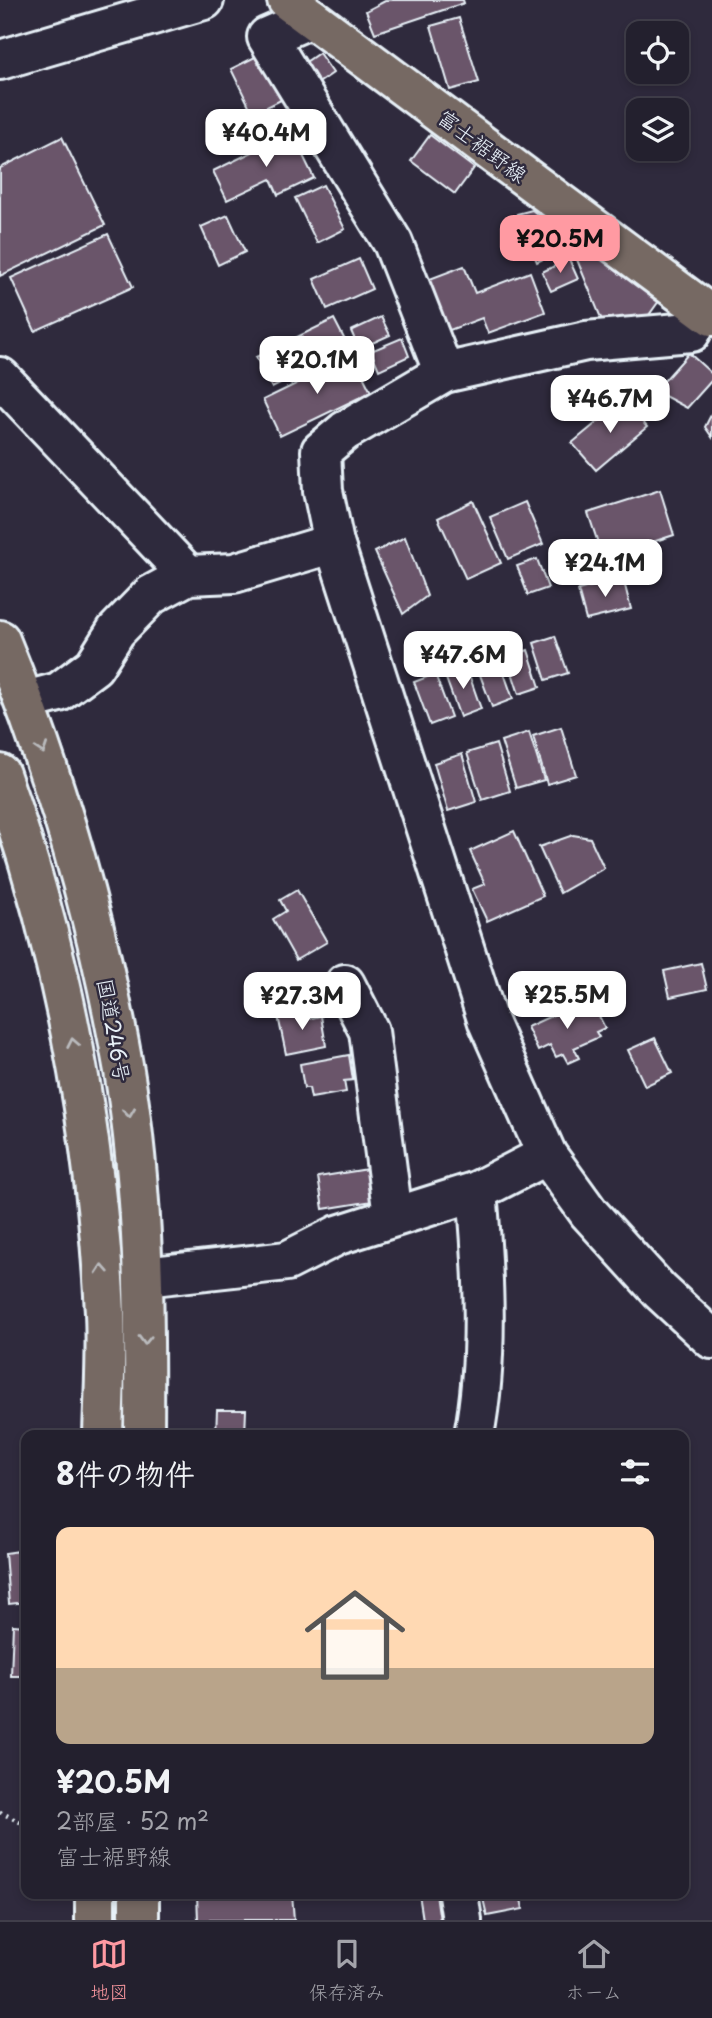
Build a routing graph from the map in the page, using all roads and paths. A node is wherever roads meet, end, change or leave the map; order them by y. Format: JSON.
{"nodes":[{"id":1,"x":204,"y":0,"type":"edge"},
{"id":2,"x":299,"y":9,"type":"edge"},
{"id":3,"x":0,"y":60,"type":"edge"},
{"id":4,"x":708,"y":313,"type":"edge"},
{"id":5,"x":444,"y":373,"type":"junction"},
{"id":6,"x":0,"y":377,"type":"edge"},
{"id":7,"x":334,"y":543,"type":"junction"},
{"id":8,"x":188,"y":575,"type":"junction"},
{"id":9,"x":0,"y":640,"type":"edge"},
{"id":10,"x":25,"y":701,"type":"junction"},
{"id":11,"x":0,"y":774,"type":"edge"},
{"id":12,"x":345,"y":984,"type":"dead end"},
{"id":13,"x":547,"y":1155,"type":"junction"},
{"id":14,"x":477,"y":1191,"type":"junction"},
{"id":15,"x":393,"y":1216,"type":"junction"},
{"id":16,"x":144,"y":1277,"type":"junction"},
{"id":17,"x":712,"y":1339,"type":"edge"},
{"id":18,"x":103,"y":1430,"type":"edge"},
{"id":19,"x":144,"y":1430,"type":"edge"},
{"id":20,"x":475,"y":1430,"type":"edge"},
{"id":21,"x":0,"y":1812,"type":"edge"},
{"id":22,"x":21,"y":1822,"type":"edge"},
{"id":23,"x":95,"y":1899,"type":"edge"},
{"id":24,"x":139,"y":1899,"type":"edge"},
{"id":25,"x":459,"y":1899,"type":"edge"},
{"id":26,"x":95,"y":1920,"type":"edge"},
{"id":27,"x":138,"y":1920,"type":"edge"},
{"id":28,"x":462,"y":1920,"type":"edge"}],
"edges":[{"from":1,"to":3,"type":"street"},
{"from":2,"to":4,"type":"main road","name":"富士裾野線"},
{"from":2,"to":5,"type":"street"},
{"from":4,"to":5,"type":"street"},
{"from":5,"to":7,"type":"street"},
{"from":6,"to":8,"type":"street"},
{"from":7,"to":8,"type":"street"},
{"from":7,"to":13,"type":"street"},
{"from":8,"to":10,"type":"street"},
{"from":9,"to":10,"type":"main road","name":"国道246号"},
{"from":10,"to":16,"type":"main road","name":"国道246号","one_way":true},
{"from":18,"to":11,"type":"main road","name":"国道246号","one_way":true},
{"from":12,"to":15,"type":"street"},
{"from":13,"to":14,"type":"street"},
{"from":13,"to":17,"type":"street"},
{"from":14,"to":15,"type":"street"},
{"from":14,"to":20,"type":"street"},
{"from":15,"to":16,"type":"street"},
{"from":16,"to":19,"type":"main road","name":"国道246号","one_way":true},
{"from":21,"to":22,"type":"path"},
{"from":23,"to":26,"type":"main road"},
{"from":24,"to":27,"type":"main road"},
{"from":25,"to":28,"type":"street"}]}
